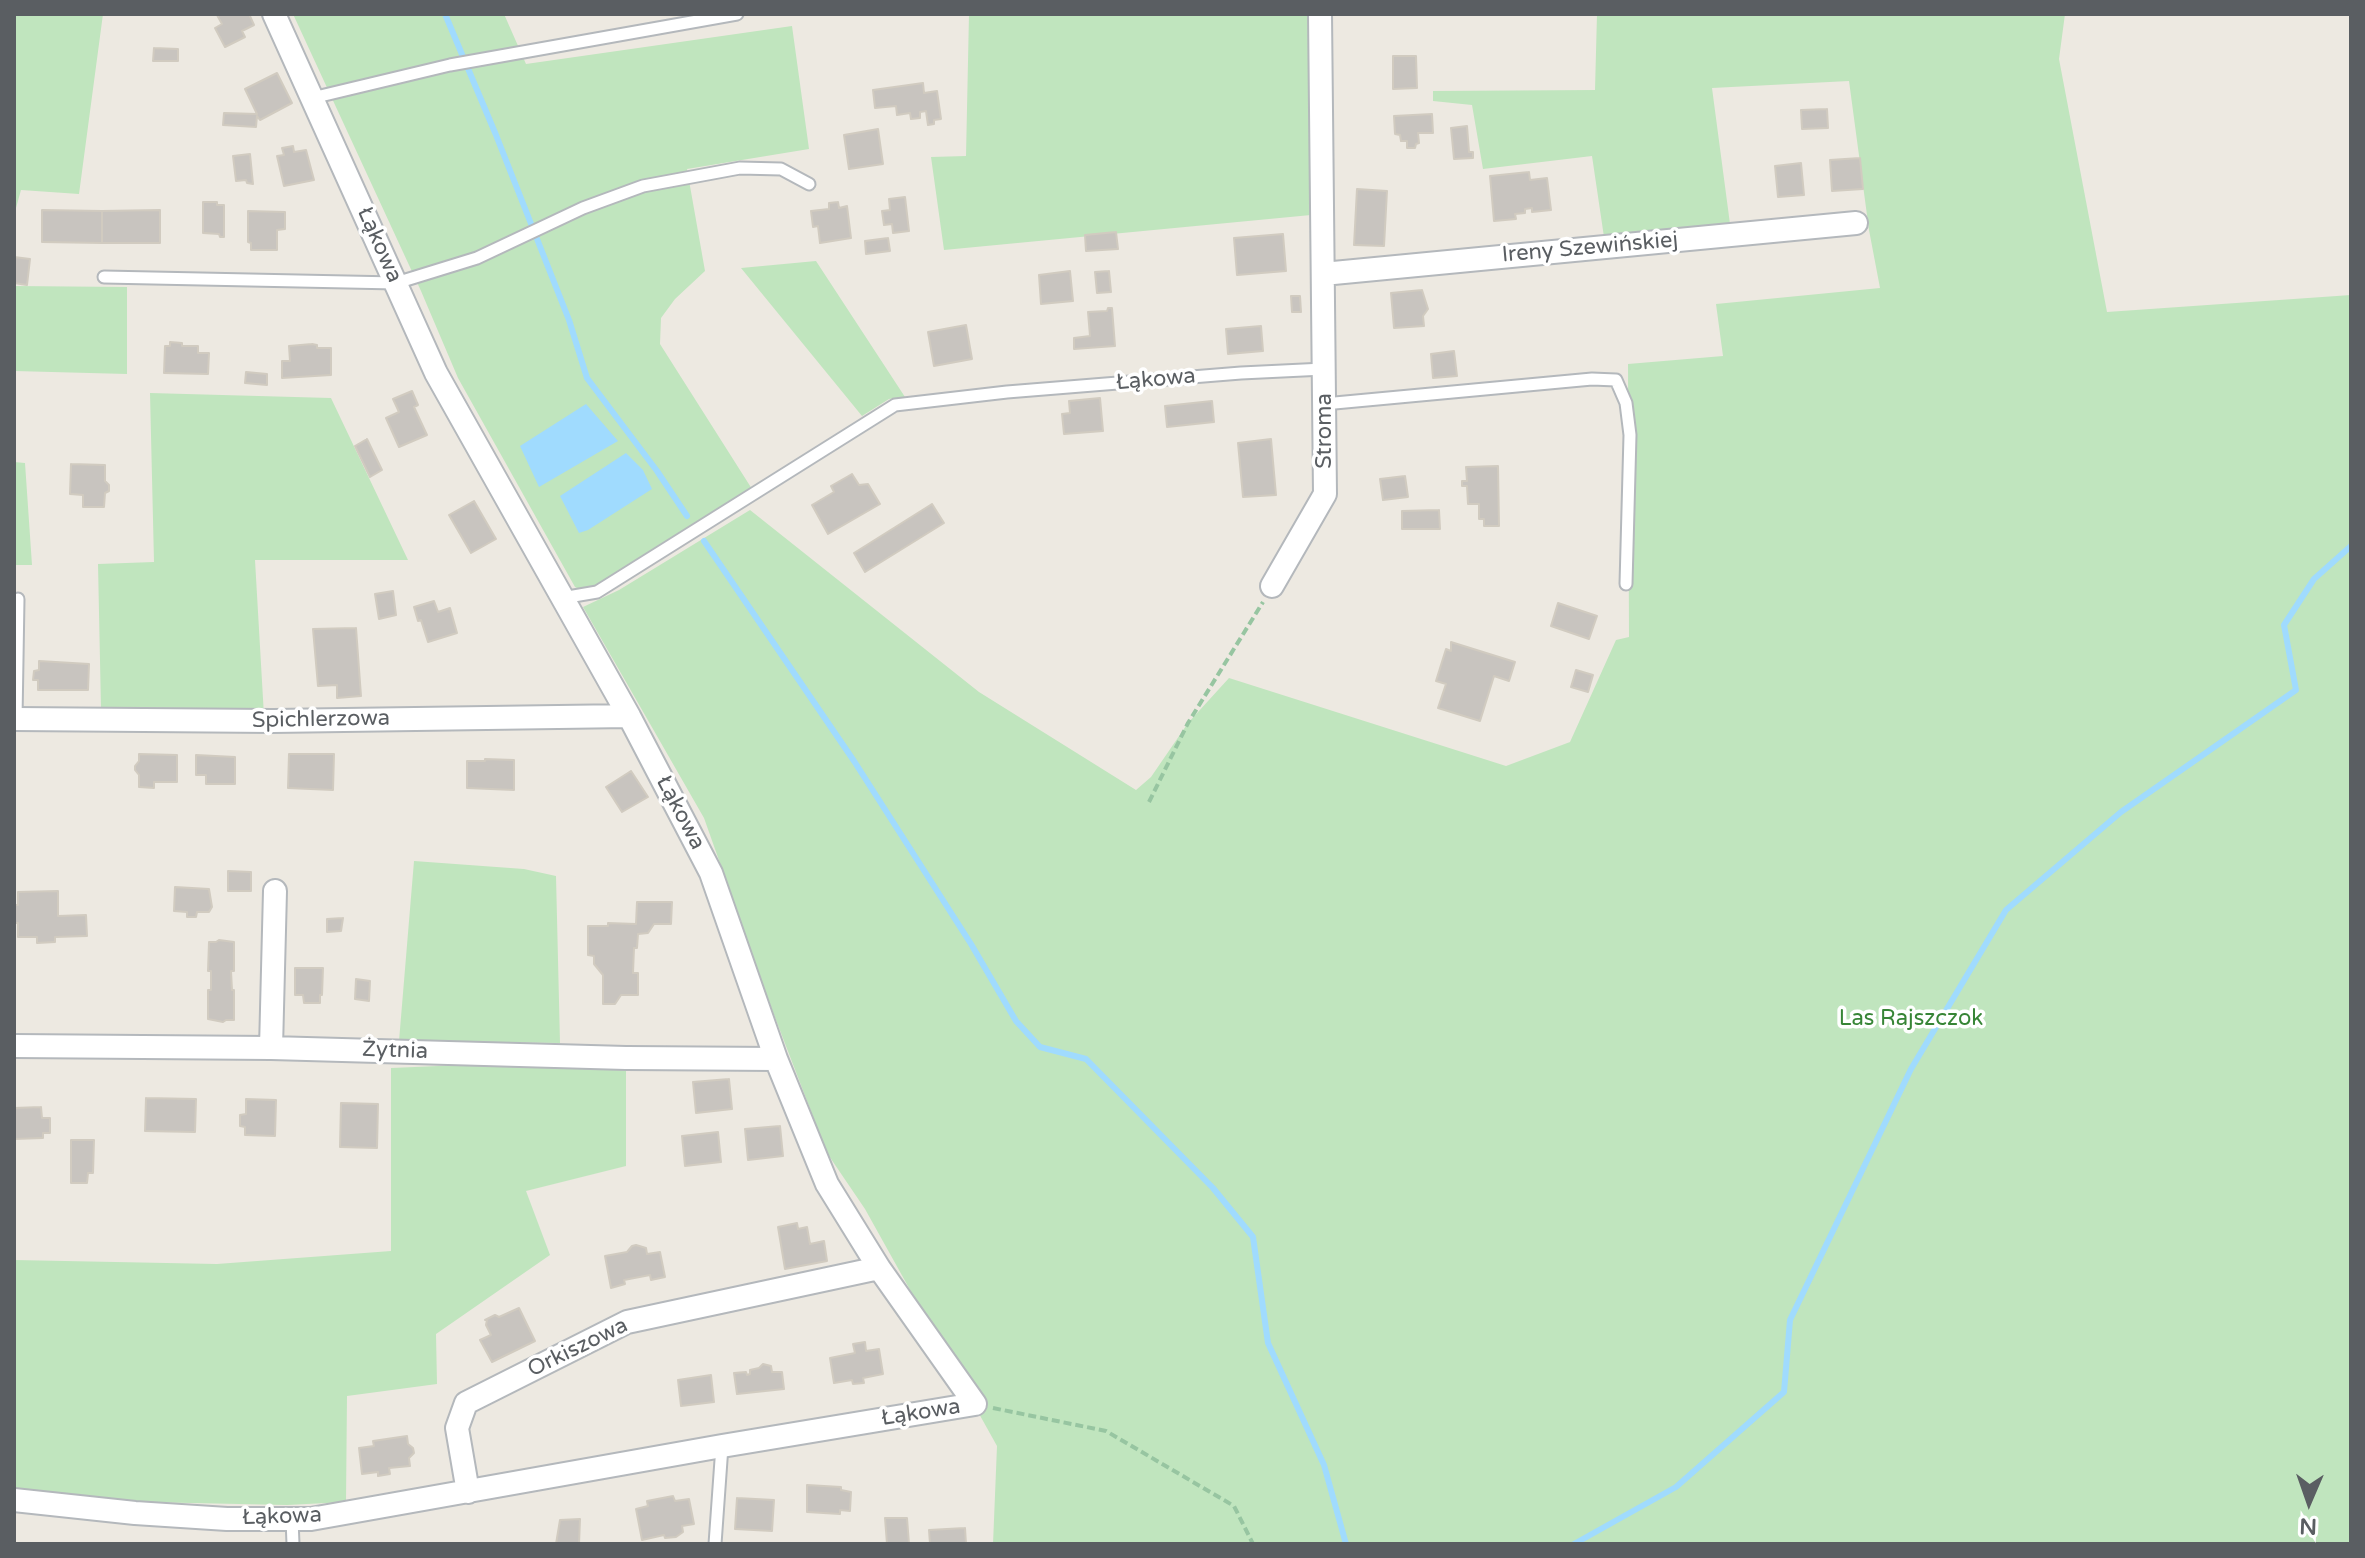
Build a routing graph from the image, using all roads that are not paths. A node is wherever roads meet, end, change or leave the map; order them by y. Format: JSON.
{"nodes":[{"id":1,"x":274,"y":14,"type":"edge"},
{"id":2,"x":737,"y":14,"type":"edge"},
{"id":3,"x":1320,"y":14,"type":"edge"},
{"id":4,"x":312,"y":98,"type":"junction"},
{"id":5,"x":809,"y":184,"type":"dead end"},
{"id":6,"x":1856,"y":223,"type":"dead end"},
{"id":7,"x":1323,"y":274,"type":"junction"},
{"id":8,"x":104,"y":277,"type":"dead end"},
{"id":9,"x":396,"y":283,"type":"junction"},
{"id":10,"x":1324,"y":369,"type":"junction"},
{"id":11,"x":1324,"y":404,"type":"junction"},
{"id":12,"x":1626,"y":584,"type":"dead end"},
{"id":13,"x":1272,"y":586,"type":"road end"},
{"id":14,"x":562,"y":598,"type":"junction"},
{"id":15,"x":18,"y":599,"type":"dead end"},
{"id":16,"x":629,"y":716,"type":"junction"},
{"id":17,"x":15,"y":719,"type":"edge"},
{"id":18,"x":275,"y":891,"type":"dead end"},
{"id":19,"x":14,"y":1046,"type":"edge"},
{"id":20,"x":271,"y":1048,"type":"junction"},
{"id":21,"x":776,"y":1059,"type":"junction"},
{"id":22,"x":879,"y":1268,"type":"junction"},
{"id":23,"x":722,"y":1446,"type":"junction"},
{"id":24,"x":468,"y":1492,"type":"junction"},
{"id":25,"x":14,"y":1500,"type":"edge"},
{"id":26,"x":292,"y":1519,"type":"junction"},
{"id":27,"x":293,"y":1544,"type":"edge"},
{"id":28,"x":715,"y":1544,"type":"edge"}],
"edges":[{"from":1,"to":4,"type":"street","name":"Łąkowa"},
{"from":2,"to":4,"type":"lane"},
{"from":3,"to":7,"type":"street","name":"Stroma"},
{"from":4,"to":9,"type":"street","name":"Łąkowa"},
{"from":5,"to":9,"type":"lane"},
{"from":6,"to":7,"type":"street","name":"Ireny Szewińskiej"},
{"from":7,"to":10,"type":"street","name":"Stroma"},
{"from":8,"to":9,"type":"lane"},
{"from":9,"to":14,"type":"street","name":"Łąkowa"},
{"from":10,"to":11,"type":"street","name":"Stroma"},
{"from":10,"to":14,"type":"lane","name":"Łąkowa"},
{"from":11,"to":12,"type":"lane"},
{"from":11,"to":13,"type":"street","name":"Stroma"},
{"from":14,"to":16,"type":"street","name":"Łąkowa"},
{"from":15,"to":17,"type":"lane"},
{"from":16,"to":17,"type":"street","name":"Spichlerzowa"},
{"from":16,"to":21,"type":"street","name":"Łąkowa"},
{"from":18,"to":20,"type":"street"},
{"from":19,"to":20,"type":"street","name":"Żytnia"},
{"from":20,"to":21,"type":"street","name":"Żytnia"},
{"from":21,"to":22,"type":"street","name":"Łąkowa"},
{"from":22,"to":23,"type":"street","name":"Łąkowa"},
{"from":22,"to":24,"type":"street","name":"Orkiszowa"},
{"from":23,"to":24,"type":"street","name":"Łąkowa"},
{"from":23,"to":28,"type":"lane"},
{"from":24,"to":26,"type":"street","name":"Łąkowa"},
{"from":25,"to":26,"type":"street","name":"Łąkowa"},
{"from":26,"to":27,"type":"lane"}]}
